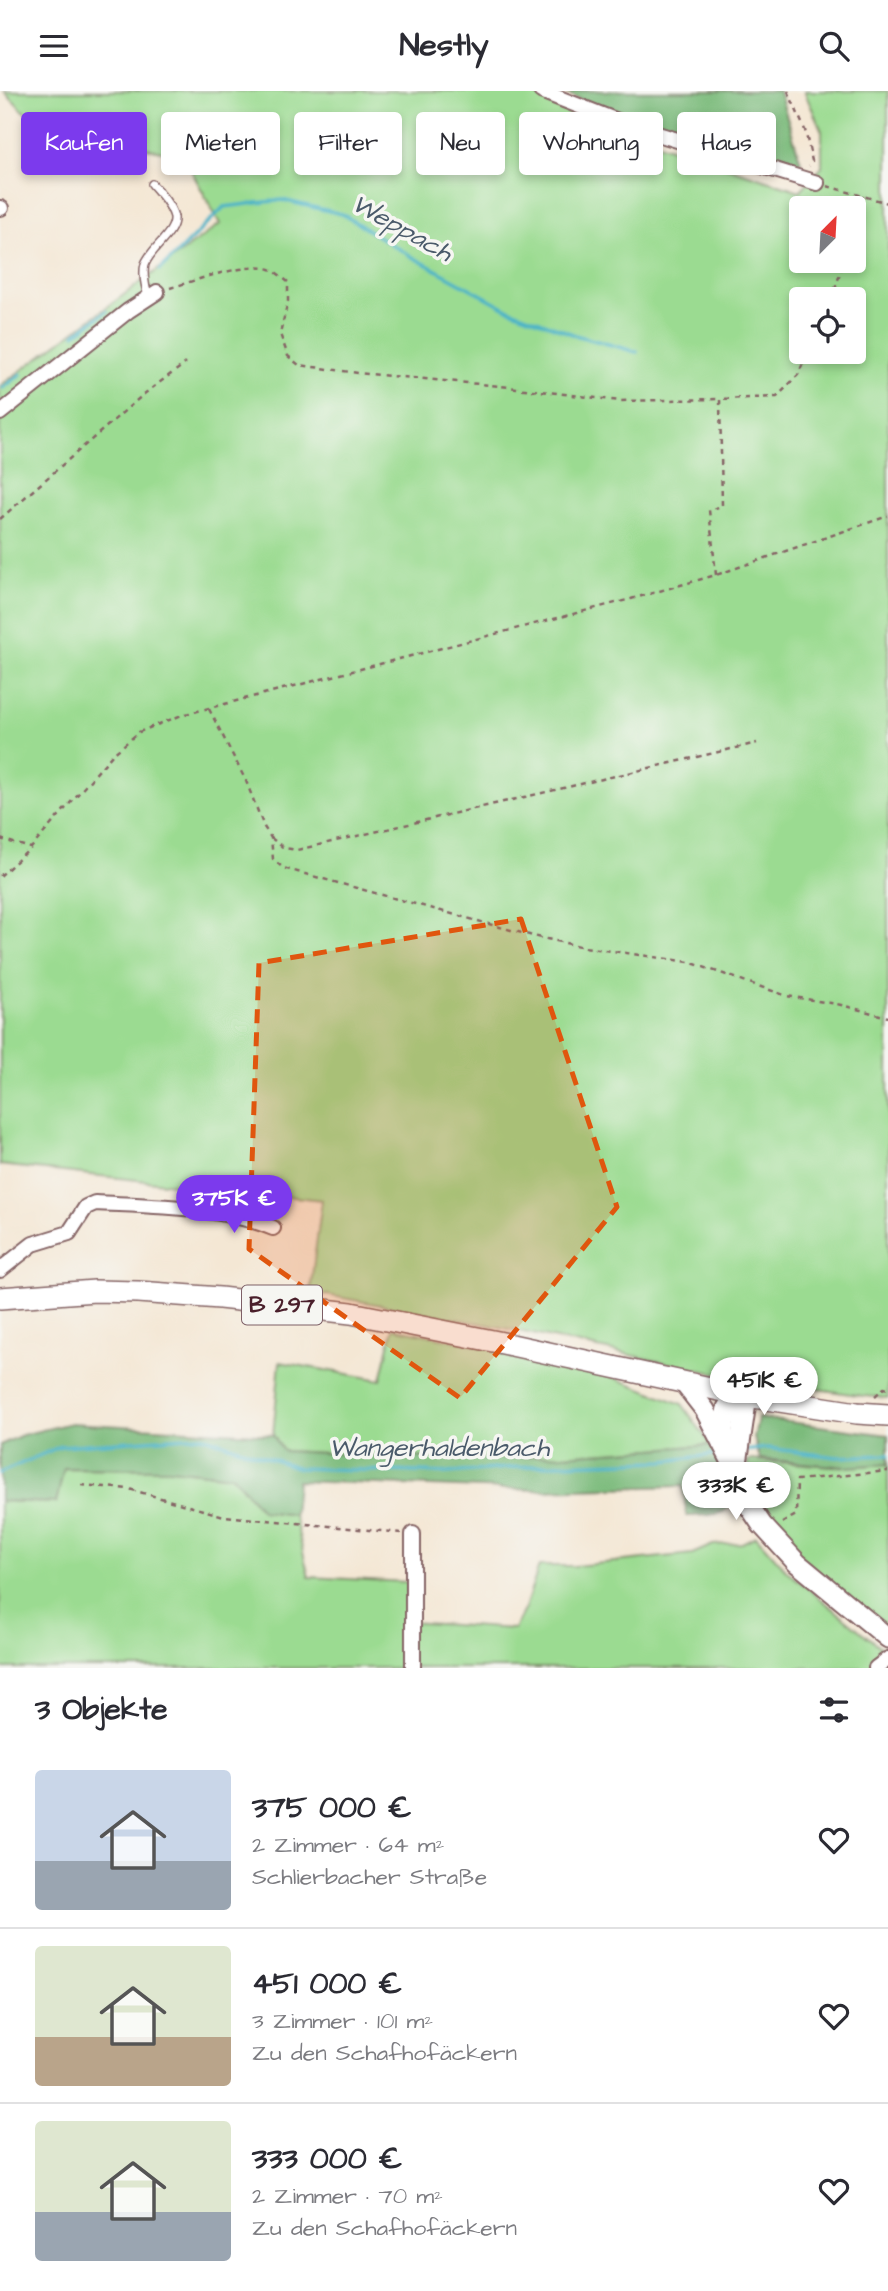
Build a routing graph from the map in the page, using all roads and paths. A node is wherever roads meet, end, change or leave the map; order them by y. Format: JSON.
{"nodes":[{"id":1,"x":541,"y":91,"type":"edge"},
{"id":2,"x":788,"y":91,"type":"edge"},
{"id":3,"x":801,"y":177,"type":"junction"},
{"id":4,"x":817,"y":183,"type":"joint"},
{"id":5,"x":152,"y":184,"type":"dead end"},
{"id":6,"x":863,"y":196,"type":"edge"},
{"id":7,"x":866,"y":197,"type":"edge"},
{"id":8,"x":888,"y":203,"type":"edge"},
{"id":9,"x":152,"y":295,"type":"junction"},
{"id":10,"x":186,"y":363,"type":"dead end"},
{"id":11,"x":803,"y":364,"type":"edge"},
{"id":12,"x":720,"y":399,"type":"junction"},
{"id":13,"x":0,"y":413,"type":"edge"},
{"id":14,"x":888,"y":516,"type":"edge"},
{"id":15,"x":0,"y":519,"type":"edge"},
{"id":16,"x":716,"y":575,"type":"junction"},
{"id":17,"x":209,"y":709,"type":"junction"},
{"id":18,"x":757,"y":743,"type":"dead end"},
{"id":19,"x":271,"y":838,"type":"junction"},
{"id":20,"x":0,"y":839,"type":"edge"},
{"id":21,"x":31,"y":848,"type":"junction"},
{"id":22,"x":0,"y":876,"type":"edge"},
{"id":23,"x":888,"y":1017,"type":"edge"},
{"id":24,"x":273,"y":1228,"type":"dead end"},
{"id":25,"x":0,"y":1270,"type":"edge"},
{"id":26,"x":0,"y":1298,"type":"edge"},
{"id":27,"x":684,"y":1383,"type":"junction"},
{"id":28,"x":747,"y":1395,"type":"junction"},
{"id":29,"x":888,"y":1415,"type":"edge"},
{"id":30,"x":726,"y":1435,"type":"junction"},
{"id":31,"x":888,"y":1471,"type":"edge"},
{"id":32,"x":80,"y":1485,"type":"dead end"},
{"id":33,"x":767,"y":1532,"type":"junction"},
{"id":34,"x":412,"y":1534,"type":"joint"},
{"id":35,"x":888,"y":1638,"type":"edge"},
{"id":36,"x":888,"y":1659,"type":"edge"},
{"id":37,"x":413,"y":1668,"type":"edge"},
{"id":38,"x":876,"y":1668,"type":"edge"}],
"edges":[{"from":1,"to":3,"type":"street"},
{"from":2,"to":3,"type":"path"},
{"from":3,"to":4,"type":"street"},
{"from":4,"to":6,"type":"path"},
{"from":5,"to":9,"type":"lane"},
{"from":7,"to":8,"type":"path"},
{"from":9,"to":12,"type":"path"},
{"from":9,"to":13,"type":"street"},
{"from":10,"to":15,"type":"path"},
{"from":11,"to":12,"type":"path"},
{"from":12,"to":16,"type":"path"},
{"from":14,"to":16,"type":"path"},
{"from":16,"to":17,"type":"path"},
{"from":17,"to":19,"type":"path"},
{"from":17,"to":21,"type":"path"},
{"from":18,"to":19,"type":"path"},
{"from":19,"to":23,"type":"path"},
{"from":20,"to":21,"type":"path"},
{"from":21,"to":22,"type":"path"},
{"from":24,"to":25,"type":"street"},
{"from":26,"to":27,"type":"main road","number":"B 297"},
{"from":27,"to":28,"type":"main road","number":"B 297"},
{"from":27,"to":30,"type":"street"},
{"from":28,"to":29,"type":"main road","number":"B 297"},
{"from":28,"to":30,"type":"street"},
{"from":30,"to":33,"type":"street"},
{"from":31,"to":33,"type":"path"},
{"from":32,"to":34,"type":"path"},
{"from":33,"to":35,"type":"street"},
{"from":34,"to":37,"type":"street"},
{"from":36,"to":38,"type":"street"}]}
